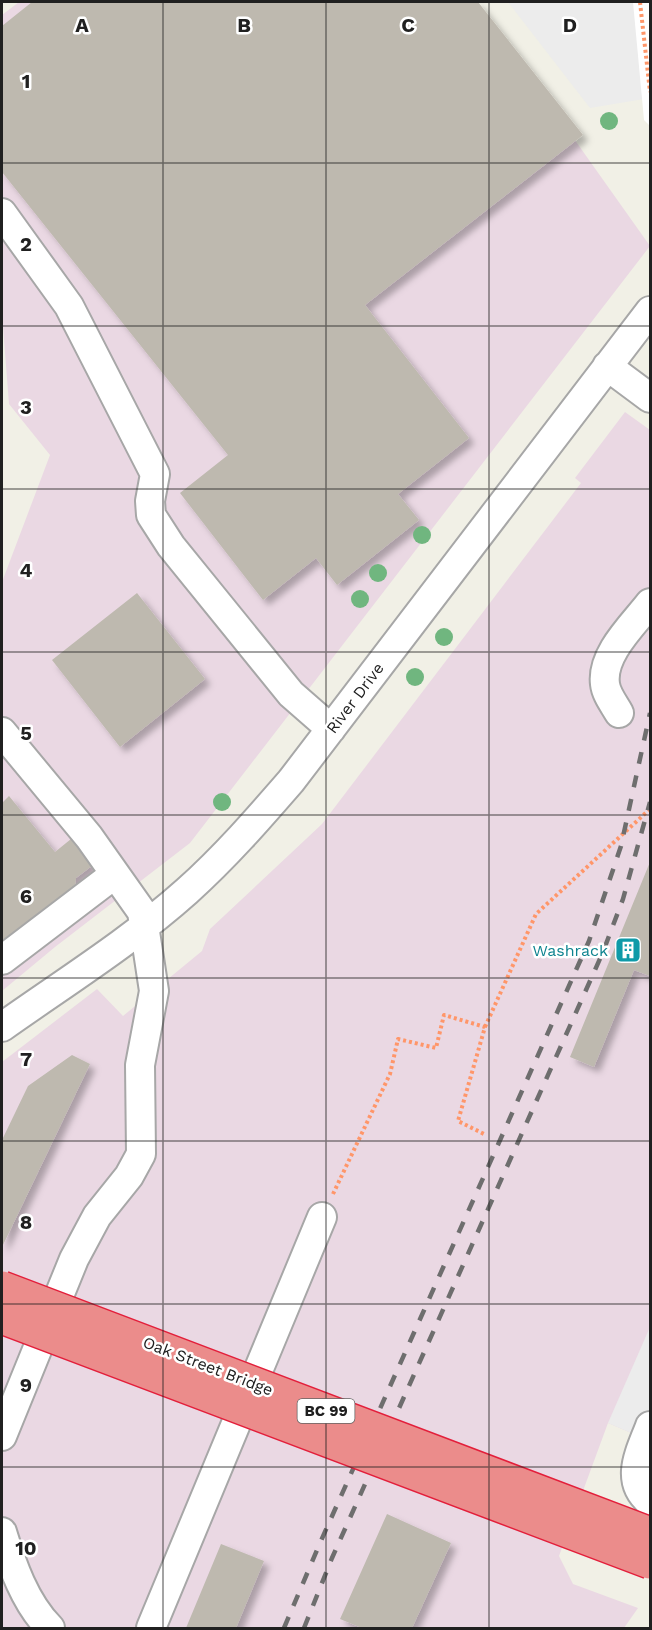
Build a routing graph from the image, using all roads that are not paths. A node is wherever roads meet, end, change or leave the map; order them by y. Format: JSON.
{"nodes":[{"id":1,"x":2,"y":213,"type":"edge"},
{"id":2,"x":651,"y":311,"type":"edge"},
{"id":3,"x":608,"y":366,"type":"junction"},
{"id":4,"x":651,"y":398,"type":"edge"},
{"id":5,"x":651,"y":603,"type":"edge"},
{"id":6,"x":619,"y":713,"type":"dead end"},
{"id":7,"x":331,"y":729,"type":"junction"},
{"id":8,"x":2,"y":732,"type":"edge"},
{"id":9,"x":115,"y":874,"type":"junction"},
{"id":10,"x":145,"y":926,"type":"junction"},
{"id":11,"x":2,"y":960,"type":"edge"},
{"id":12,"x":2,"y":1027,"type":"edge"},
{"id":13,"x":322,"y":1217,"type":"road end"},
{"id":14,"x":2,"y":1288,"type":"edge"},
{"id":15,"x":2,"y":1317,"type":"edge"},
{"id":16,"x":651,"y":1426,"type":"edge"},
{"id":17,"x":2,"y":1436,"type":"edge"},
{"id":18,"x":651,"y":1502,"type":"edge"},
{"id":19,"x":2,"y":1532,"type":"edge"},
{"id":20,"x":651,"y":1534,"type":"edge"},
{"id":21,"x":651,"y":1562,"type":"edge"},
{"id":22,"x":50,"y":1629,"type":"edge"},
{"id":23,"x":151,"y":1629,"type":"edge"}],
"edges":[{"from":1,"to":7,"type":"street"},
{"from":2,"to":3,"type":"street","name":"River Drive"},
{"from":3,"to":4,"type":"street"},
{"from":3,"to":7,"type":"street","name":"River Drive"},
{"from":5,"to":6,"type":"street"},
{"from":7,"to":10,"type":"street","name":"River Drive"},
{"from":8,"to":9,"type":"street"},
{"from":9,"to":10,"type":"street"},
{"from":9,"to":11,"type":"street"},
{"from":10,"to":12,"type":"street","name":"River Drive"},
{"from":10,"to":17,"type":"street"},
{"from":13,"to":23,"type":"street"},
{"from":14,"to":20,"type":"highway","name":"Oak Street Bridge","number":"BC 99","bridge":true},
{"from":15,"to":21,"type":"highway","name":"Oak Street Bridge","number":"BC 99","bridge":true},
{"from":16,"to":18,"type":"street"},
{"from":19,"to":22,"type":"street"}]}
